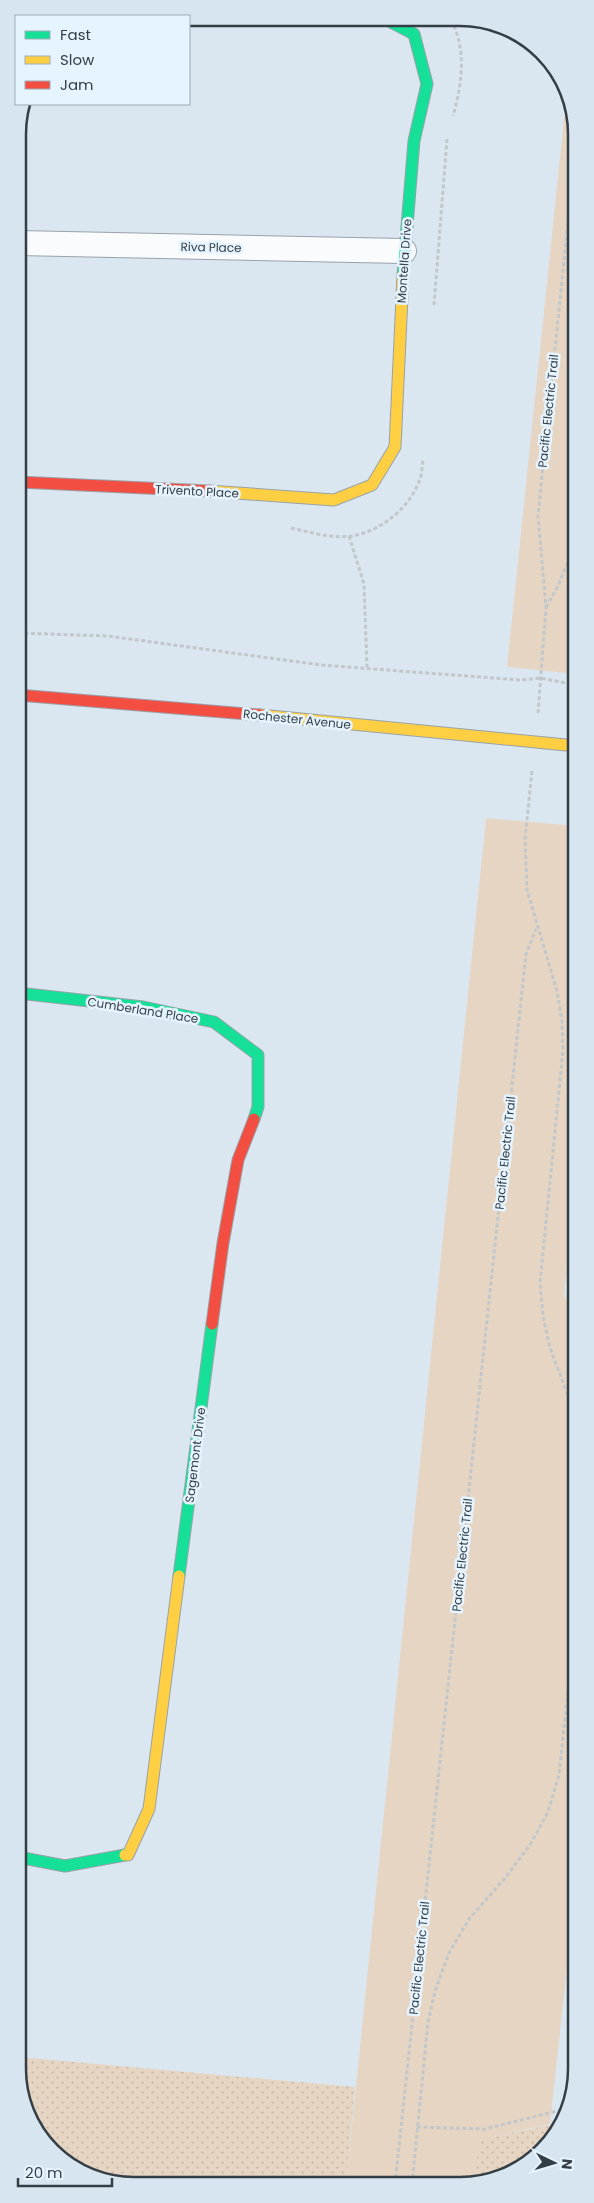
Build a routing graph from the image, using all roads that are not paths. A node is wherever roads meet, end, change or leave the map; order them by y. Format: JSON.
{"nodes":[{"id":1,"x":399,"y":26,"type":"edge"},
{"id":2,"x":26,"y":243,"type":"edge"},
{"id":3,"x":404,"y":252,"type":"junction"},
{"id":4,"x":26,"y":482,"type":"edge"},
{"id":5,"x":372,"y":485,"type":"joint"},
{"id":6,"x":26,"y":696,"type":"edge"},
{"id":7,"x":568,"y":745,"type":"edge"},
{"id":8,"x":26,"y":994,"type":"edge"},
{"id":9,"x":258,"y":1055,"type":"joint"},
{"id":10,"x":26,"y":1859,"type":"edge"}],
"edges":[{"from":1,"to":3,"type":"street","name":"Montella Drive"},
{"from":2,"to":3,"type":"street","name":"Riva Place"},
{"from":3,"to":5,"type":"street","name":"Montella Drive"},
{"from":4,"to":5,"type":"street","name":"Trivento Place"},
{"from":6,"to":7,"type":"street","name":"Rochester Avenue"},
{"from":8,"to":9,"type":"street","name":"Cumberland Place"},
{"from":9,"to":10,"type":"street","name":"Sagemont Drive"}]}
